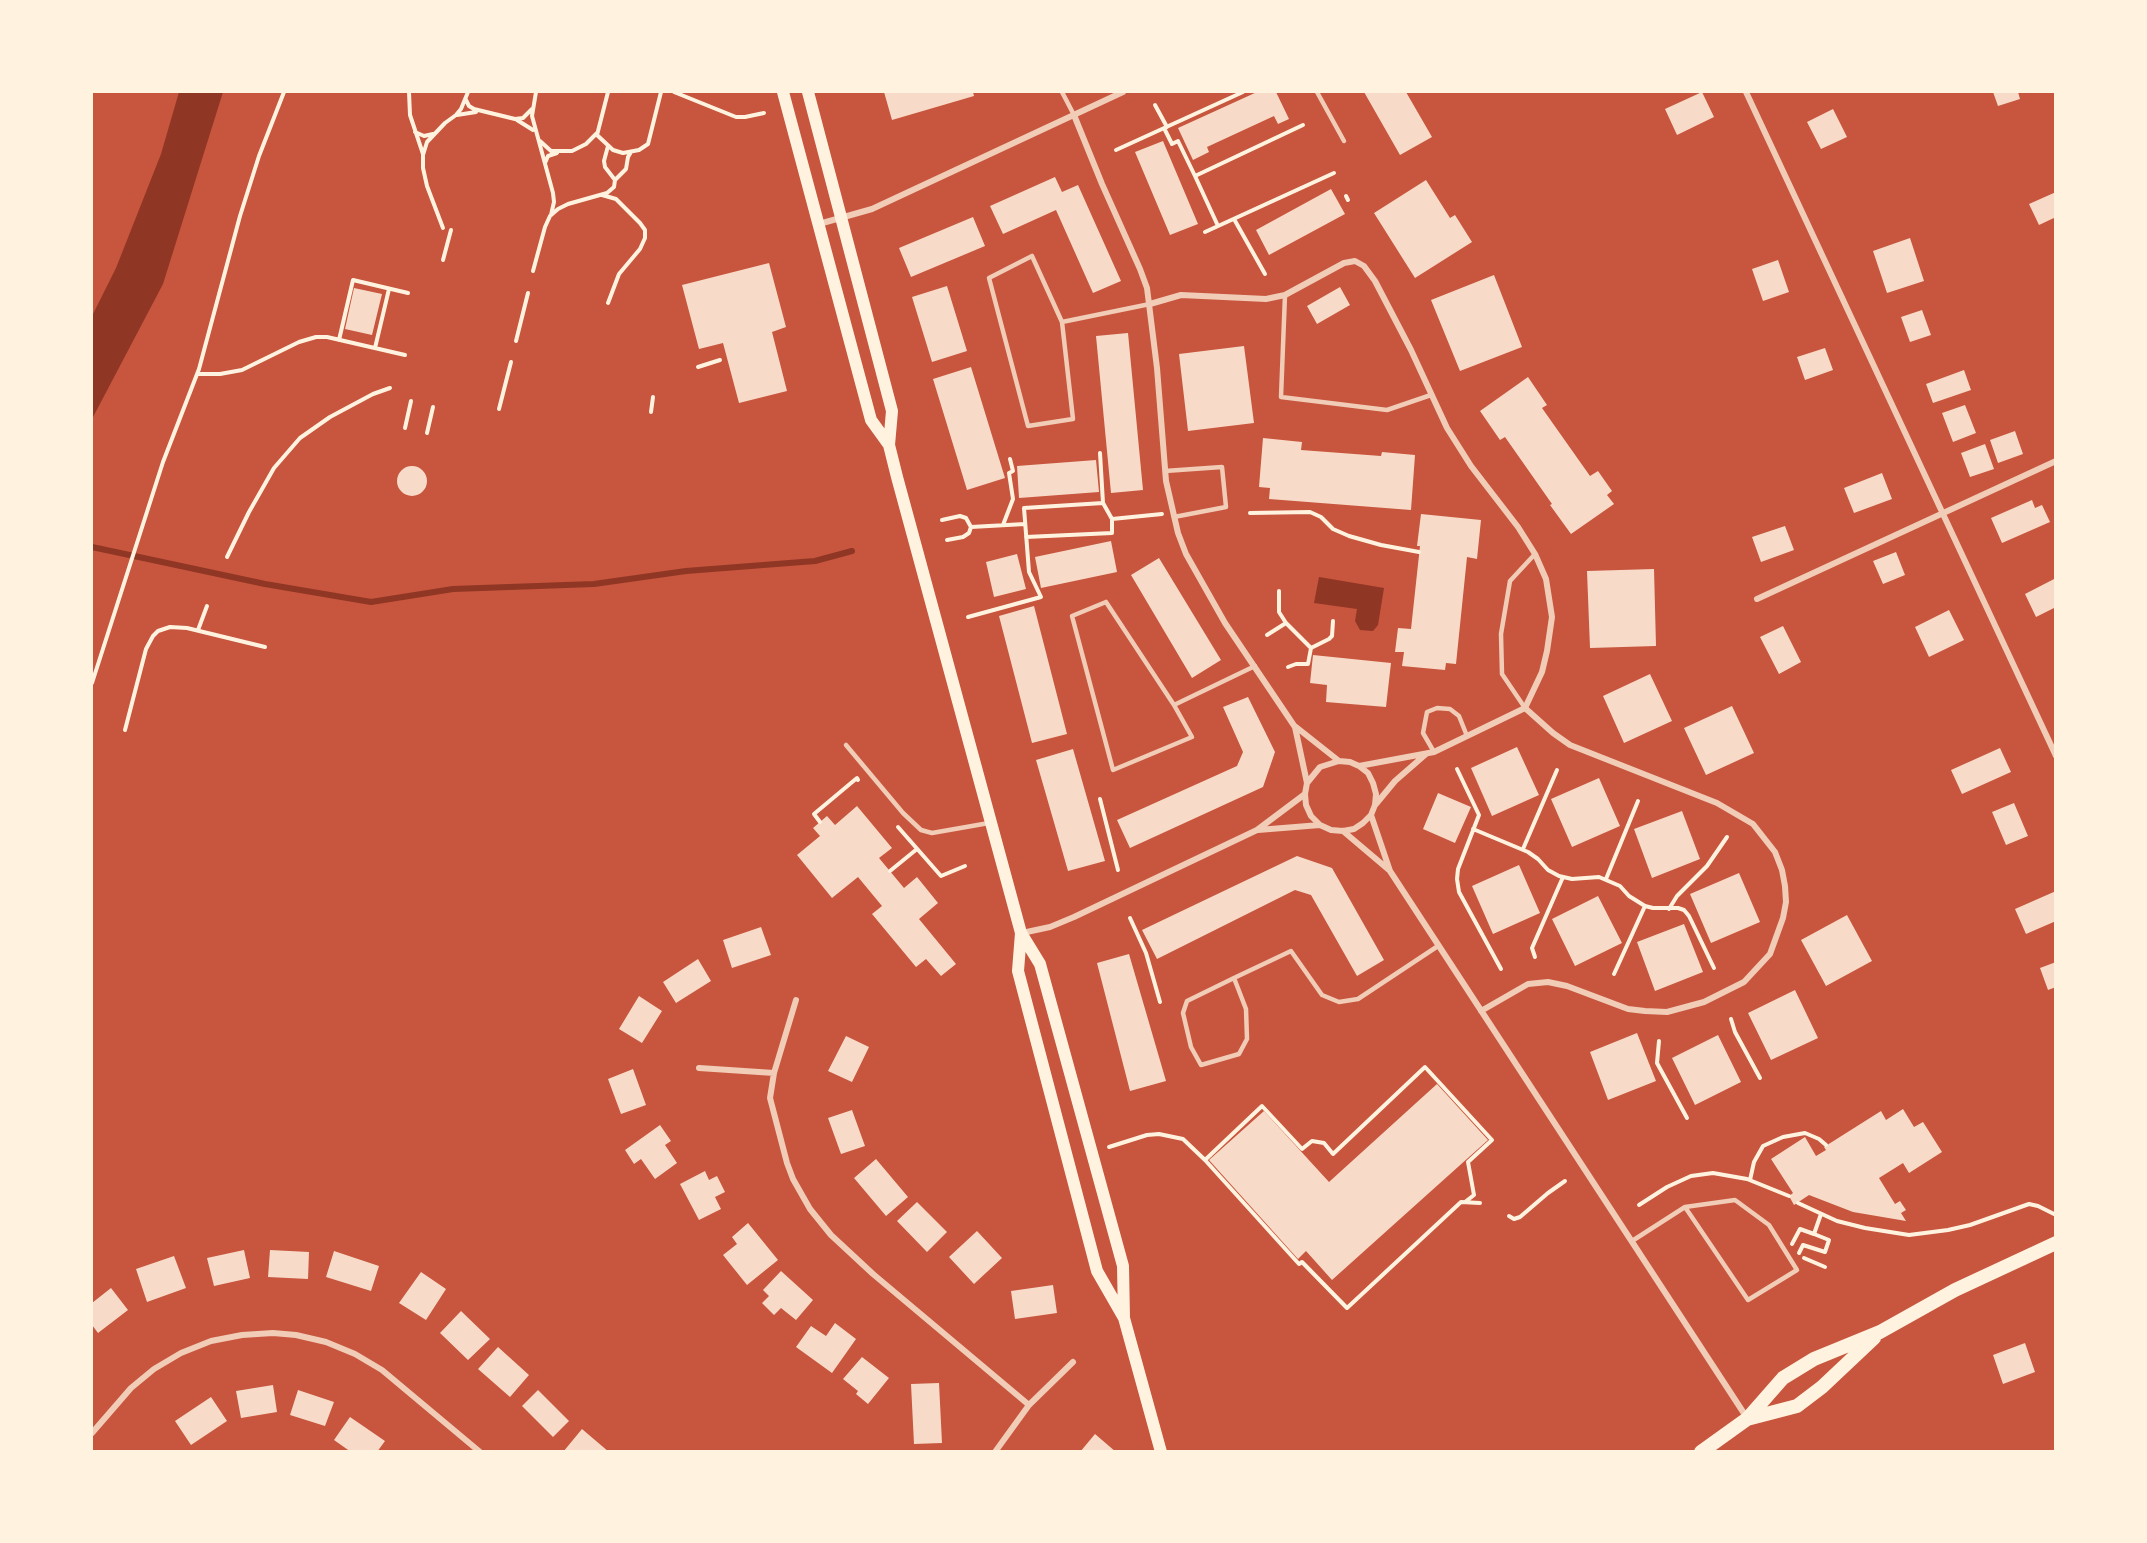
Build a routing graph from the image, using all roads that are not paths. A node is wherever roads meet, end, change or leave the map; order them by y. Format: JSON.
{"nodes":[{"id":1,"x":783,"y":92,"type":"edge"},
{"id":2,"x":808,"y":92,"type":"edge"},
{"id":3,"x":1062,"y":92,"type":"edge"},
{"id":4,"x":1124,"y":92,"type":"edge"},
{"id":5,"x":1317,"y":92,"type":"edge"},
{"id":6,"x":1746,"y":92,"type":"edge"},
{"id":7,"x":1074,"y":115,"type":"junction"},
{"id":8,"x":1344,"y":141,"type":"dead end"},
{"id":9,"x":842,"y":217,"type":"junction"},
{"id":10,"x":818,"y":224,"type":"junction"},
{"id":11,"x":1285,"y":295,"type":"junction"},
{"id":12,"x":1150,"y":304,"type":"junction"},
{"id":13,"x":1062,"y":322,"type":"junction"},
{"id":14,"x":1431,"y":395,"type":"junction"},
{"id":15,"x":889,"y":445,"type":"junction"},
{"id":16,"x":2055,"y":461,"type":"edge"},
{"id":17,"x":1165,"y":471,"type":"junction"},
{"id":18,"x":1942,"y":512,"type":"junction"},
{"id":19,"x":1174,"y":517,"type":"junction"},
{"id":20,"x":1535,"y":554,"type":"junction"},
{"id":21,"x":1757,"y":599,"type":"dead end"},
{"id":22,"x":1255,"y":666,"type":"junction"},
{"id":23,"x":1174,"y":705,"type":"junction"},
{"id":24,"x":1525,"y":708,"type":"junction"},
{"id":25,"x":1295,"y":727,"type":"junction"},
{"id":26,"x":1467,"y":736,"type":"junction"},
{"id":27,"x":846,"y":745,"type":"dead end"},
{"id":28,"x":1430,"y":753,"type":"junction"},
{"id":29,"x":2055,"y":756,"type":"edge"},
{"id":30,"x":1340,"y":761,"type":"junction"},
{"id":31,"x":1359,"y":766,"type":"junction"},
{"id":32,"x":1307,"y":783,"type":"junction"},
{"id":33,"x":1305,"y":794,"type":"junction"},
{"id":34,"x":1375,"y":805,"type":"junction"},
{"id":35,"x":1371,"y":815,"type":"junction"},
{"id":36,"x":991,"y":823,"type":"junction"},
{"id":37,"x":1320,"y":825,"type":"junction"},
{"id":38,"x":1257,"y":830,"type":"junction"},
{"id":39,"x":1343,"y":831,"type":"junction"},
{"id":40,"x":1390,"y":871,"type":"junction"},
{"id":41,"x":1021,"y":933,"type":"junction"},
{"id":42,"x":1438,"y":946,"type":"junction"},
{"id":43,"x":1234,"y":978,"type":"junction"},
{"id":44,"x":796,"y":1000,"type":"dead end"},
{"id":45,"x":1481,"y":1011,"type":"junction"},
{"id":46,"x":699,"y":1068,"type":"dead end"},
{"id":47,"x":774,"y":1073,"type":"junction"},
{"id":48,"x":1685,"y":1207,"type":"junction"},
{"id":49,"x":1632,"y":1241,"type":"junction"},
{"id":50,"x":2055,"y":1243,"type":"edge"},
{"id":51,"x":1124,"y":1318,"type":"junction"},
{"id":52,"x":1880,"y":1332,"type":"junction"},
{"id":53,"x":1073,"y":1362,"type":"dead end"},
{"id":54,"x":1029,"y":1405,"type":"junction"},
{"id":55,"x":1747,"y":1419,"type":"junction"},
{"id":56,"x":92,"y":1433,"type":"edge"},
{"id":57,"x":480,"y":1452,"type":"edge"},
{"id":58,"x":995,"y":1452,"type":"edge"},
{"id":59,"x":1161,"y":1452,"type":"edge"},
{"id":60,"x":1701,"y":1452,"type":"edge"}],
"edges":[{"from":1,"to":10,"type":"main road"},
{"from":2,"to":9,"type":"main road"},
{"from":3,"to":7,"type":"lane"},
{"from":4,"to":7,"type":"street"},
{"from":5,"to":8,"type":"lane"},
{"from":6,"to":18,"type":"street"},
{"from":7,"to":9,"type":"street"},
{"from":7,"to":12,"type":"street"},
{"from":9,"to":10,"type":"street"},
{"from":9,"to":15,"type":"main road"},
{"from":10,"to":15,"type":"main road"},
{"from":11,"to":12,"type":"street"},
{"from":11,"to":14,"type":"street"},
{"from":11,"to":14,"type":"lane"},
{"from":12,"to":13,"type":"lane"},
{"from":12,"to":17,"type":"street"},
{"from":13,"to":13,"type":"lane"},
{"from":14,"to":20,"type":"street"},
{"from":15,"to":36,"type":"main road"},
{"from":16,"to":18,"type":"street"},
{"from":17,"to":19,"type":"street"},
{"from":17,"to":19,"type":"lane"},
{"from":18,"to":21,"type":"street"},
{"from":18,"to":29,"type":"street"},
{"from":19,"to":22,"type":"street"},
{"from":20,"to":24,"type":"street"},
{"from":20,"to":24,"type":"lane"},
{"from":22,"to":23,"type":"lane"},
{"from":22,"to":25,"type":"street"},
{"from":23,"to":23,"type":"lane"},
{"from":24,"to":26,"type":"street"},
{"from":24,"to":45,"type":"street"},
{"from":25,"to":30,"type":"street"},
{"from":25,"to":32,"type":"street"},
{"from":26,"to":28,"type":"street"},
{"from":26,"to":28,"type":"lane"},
{"from":27,"to":36,"type":"lane"},
{"from":28,"to":31,"type":"street"},
{"from":28,"to":34,"type":"street"},
{"from":30,"to":31,"type":"street"},
{"from":30,"to":32,"type":"street"},
{"from":31,"to":34,"type":"street"},
{"from":32,"to":33,"type":"street"},
{"from":33,"to":37,"type":"street"},
{"from":33,"to":38,"type":"street"},
{"from":34,"to":35,"type":"street"},
{"from":35,"to":39,"type":"street"},
{"from":35,"to":40,"type":"street"},
{"from":36,"to":41,"type":"main road"},
{"from":37,"to":38,"type":"street"},
{"from":37,"to":39,"type":"street"},
{"from":38,"to":41,"type":"street"},
{"from":39,"to":40,"type":"street"},
{"from":40,"to":42,"type":"street"},
{"from":41,"to":51,"type":"main road"},
{"from":41,"to":51,"type":"main road"},
{"from":42,"to":43,"type":"lane"},
{"from":42,"to":45,"type":"street"},
{"from":43,"to":43,"type":"lane"},
{"from":44,"to":47,"type":"street"},
{"from":45,"to":49,"type":"street"},
{"from":46,"to":47,"type":"street"},
{"from":47,"to":54,"type":"street"},
{"from":48,"to":48,"type":"lane"},
{"from":48,"to":49,"type":"lane"},
{"from":49,"to":55,"type":"street"},
{"from":50,"to":52,"type":"main road"},
{"from":51,"to":59,"type":"main road"},
{"from":52,"to":55,"type":"main road"},
{"from":52,"to":55,"type":"main road"},
{"from":53,"to":54,"type":"street"},
{"from":54,"to":58,"type":"street"},
{"from":55,"to":60,"type":"main road"},
{"from":56,"to":57,"type":"street"}]}
